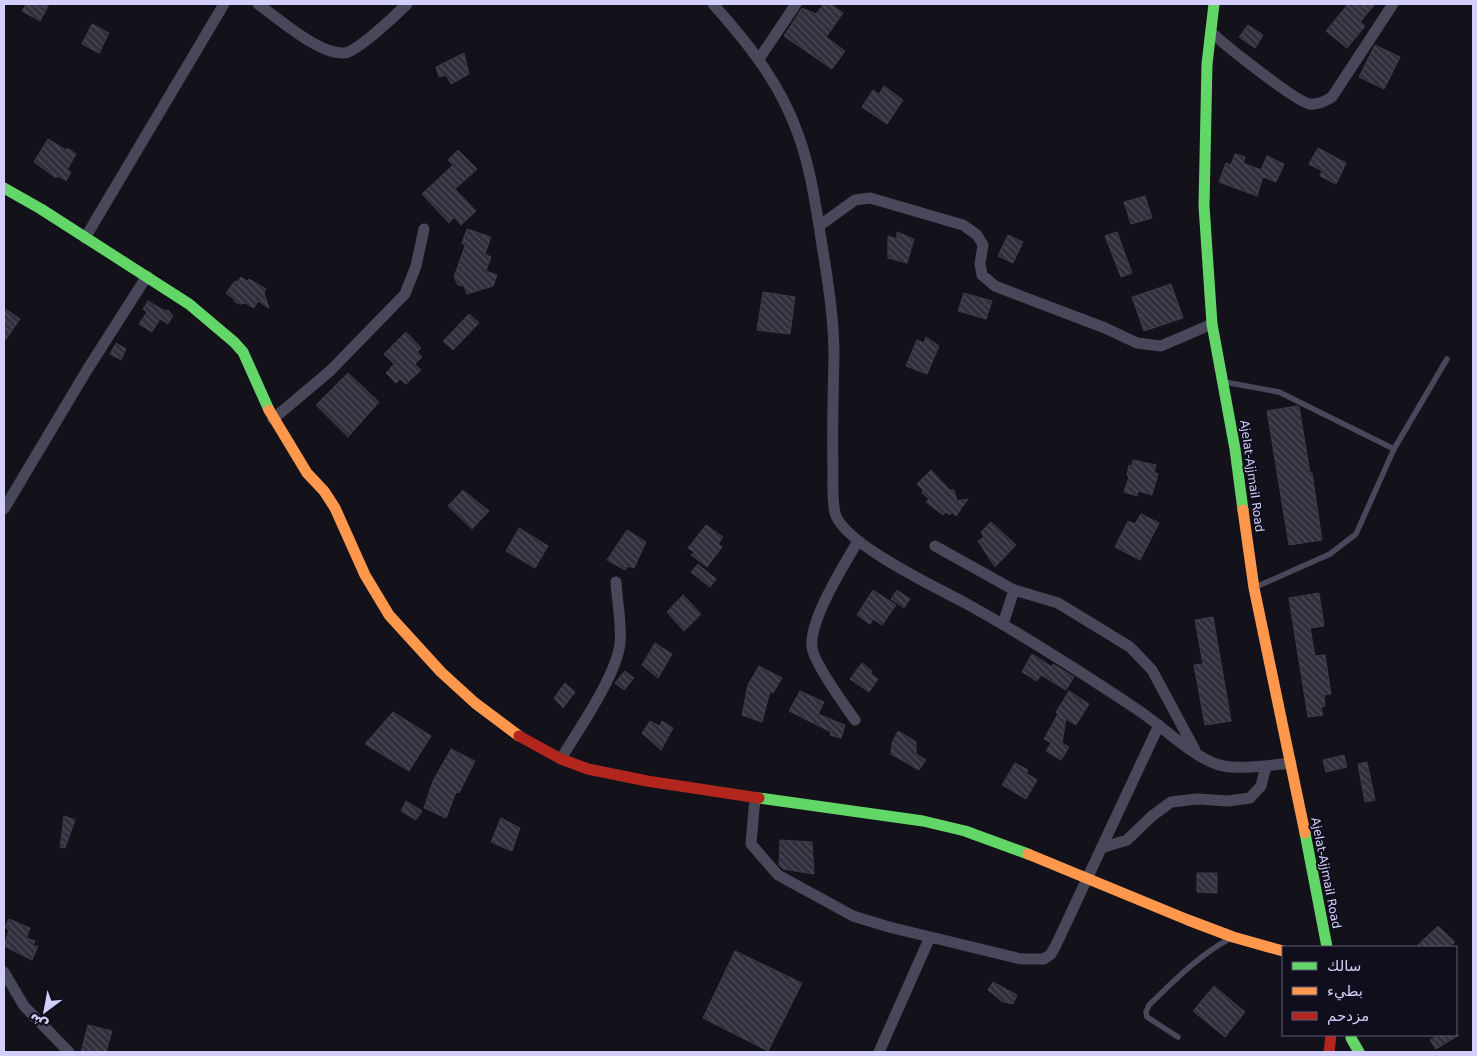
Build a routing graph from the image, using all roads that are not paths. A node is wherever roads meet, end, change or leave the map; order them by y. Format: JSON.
{"nodes":[{"id":1,"x":224,"y":4,"type":"edge"},
{"id":2,"x":258,"y":4,"type":"edge"},
{"id":3,"x":407,"y":4,"type":"edge"},
{"id":4,"x":713,"y":4,"type":"edge"},
{"id":5,"x":796,"y":4,"type":"edge"},
{"id":6,"x":1214,"y":4,"type":"edge"},
{"id":7,"x":1392,"y":4,"type":"edge"},
{"id":8,"x":1210,"y":32,"type":"junction"},
{"id":9,"x":760,"y":59,"type":"junction"},
{"id":10,"x":4,"y":188,"type":"edge"},
{"id":11,"x":819,"y":226,"type":"junction"},
{"id":12,"x":424,"y":229,"type":"dead end"},
{"id":13,"x":85,"y":238,"type":"junction"},
{"id":14,"x":148,"y":276,"type":"junction"},
{"id":15,"x":1212,"y":324,"type":"junction"},
{"id":16,"x":1447,"y":359,"type":"dead end"},
{"id":17,"x":1224,"y":382,"type":"junction"},
{"id":18,"x":273,"y":419,"type":"junction"},
{"id":19,"x":1394,"y":449,"type":"junction"},
{"id":20,"x":4,"y":509,"type":"edge"},
{"id":21,"x":858,"y":542,"type":"junction"},
{"id":22,"x":936,"y":546,"type":"dead end"},
{"id":23,"x":616,"y":582,"type":"dead end"},
{"id":24,"x":1254,"y":588,"type":"junction"},
{"id":25,"x":1014,"y":590,"type":"junction"},
{"id":26,"x":1003,"y":624,"type":"junction"},
{"id":27,"x":855,"y":720,"type":"dead end"},
{"id":28,"x":1159,"y":725,"type":"junction"},
{"id":29,"x":1198,"y":754,"type":"junction"},
{"id":30,"x":561,"y":759,"type":"junction"},
{"id":31,"x":1291,"y":763,"type":"junction"},
{"id":32,"x":1266,"y":766,"type":"junction"},
{"id":33,"x":754,"y":798,"type":"junction"},
{"id":34,"x":1101,"y":848,"type":"junction"},
{"id":35,"x":1087,"y":878,"type":"junction"},
{"id":36,"x":930,"y":937,"type":"junction"},
{"id":37,"x":1233,"y":937,"type":"junction"},
{"id":38,"x":1326,"y":946,"type":"edge"},
{"id":39,"x":1282,"y":951,"type":"edge"},
{"id":40,"x":4,"y":972,"type":"edge"},
{"id":41,"x":1333,"y":1036,"type":"edge"},
{"id":42,"x":1333,"y":1036,"type":"edge"},
{"id":43,"x":1351,"y":1036,"type":"edge"},
{"id":44,"x":1178,"y":1037,"type":"dead end"},
{"id":45,"x":69,"y":1052,"type":"edge"},
{"id":46,"x":879,"y":1052,"type":"edge"},
{"id":47,"x":1329,"y":1052,"type":"edge"},
{"id":48,"x":1338,"y":1052,"type":"edge"},
{"id":49,"x":1354,"y":1052,"type":"edge"},
{"id":50,"x":1359,"y":1052,"type":"edge"}],
"edges":[{"from":1,"to":13,"type":"street"},
{"from":2,"to":3,"type":"street"},
{"from":4,"to":9,"type":"street"},
{"from":5,"to":9,"type":"street"},
{"from":6,"to":8,"type":"main road","name":"Ajelat-Ajjmail Road"},
{"from":7,"to":8,"type":"street"},
{"from":8,"to":15,"type":"main road","name":"Ajelat-Ajjmail Road"},
{"from":9,"to":11,"type":"street"},
{"from":10,"to":13,"type":"main road"},
{"from":11,"to":15,"type":"street"},
{"from":11,"to":21,"type":"street"},
{"from":12,"to":18,"type":"street"},
{"from":13,"to":14,"type":"main road"},
{"from":14,"to":18,"type":"main road"},
{"from":14,"to":20,"type":"street"},
{"from":15,"to":17,"type":"main road","name":"Ajelat-Ajjmail Road"},
{"from":16,"to":19,"type":"lane"},
{"from":17,"to":19,"type":"lane"},
{"from":17,"to":24,"type":"main road","name":"Ajelat-Ajjmail Road"},
{"from":18,"to":30,"type":"main road"},
{"from":19,"to":24,"type":"lane"},
{"from":21,"to":26,"type":"street"},
{"from":21,"to":27,"type":"street"},
{"from":22,"to":25,"type":"street"},
{"from":23,"to":30,"type":"street"},
{"from":24,"to":31,"type":"main road","name":"Ajelat-Ajjmail Road"},
{"from":25,"to":26,"type":"street"},
{"from":25,"to":29,"type":"street"},
{"from":26,"to":28,"type":"street"},
{"from":28,"to":29,"type":"street"},
{"from":28,"to":34,"type":"street"},
{"from":29,"to":32,"type":"street"},
{"from":30,"to":33,"type":"main road"},
{"from":31,"to":32,"type":"street"},
{"from":31,"to":38,"type":"main road","name":"Ajelat-Ajjmail Road"},
{"from":32,"to":34,"type":"street"},
{"from":33,"to":35,"type":"main road"},
{"from":33,"to":36,"type":"street"},
{"from":34,"to":35,"type":"street"},
{"from":35,"to":36,"type":"street"},
{"from":35,"to":37,"type":"main road"},
{"from":36,"to":46,"type":"street"},
{"from":37,"to":39,"type":"main road"},
{"from":37,"to":44,"type":"lane"},
{"from":40,"to":45,"type":"street"},
{"from":41,"to":47,"type":"main road"},
{"from":42,"to":48,"type":"main road"},
{"from":43,"to":49,"type":"main road"},
{"from":43,"to":50,"type":"main road"}]}
